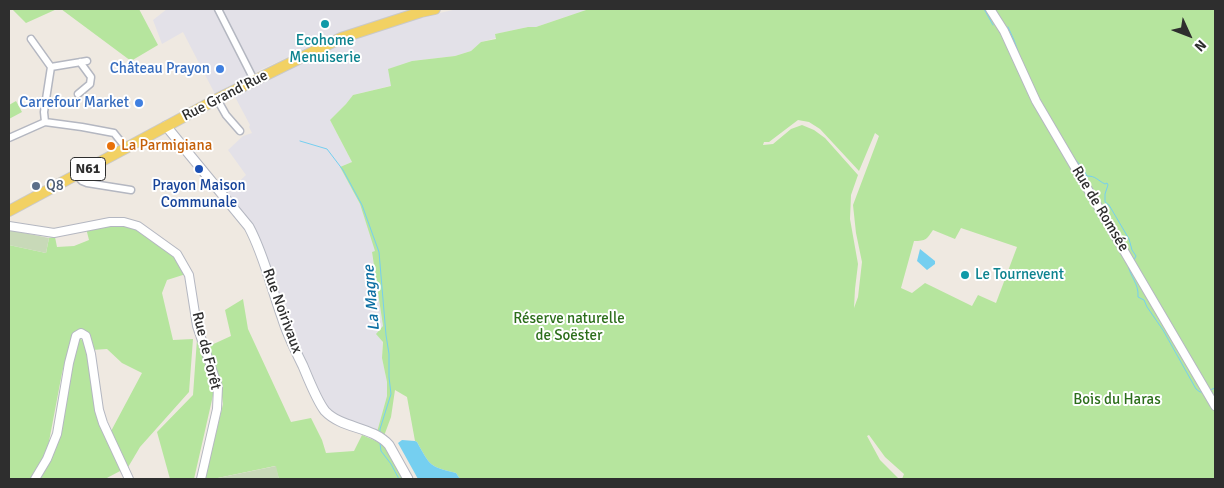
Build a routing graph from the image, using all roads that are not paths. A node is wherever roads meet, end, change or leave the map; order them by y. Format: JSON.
{"nodes":[{"id":1,"x":218,"y":9,"type":"edge"},
{"id":2,"x":435,"y":9,"type":"edge"},
{"id":3,"x":990,"y":9,"type":"edge"},
{"id":4,"x":31,"y":39,"type":"dead end"},
{"id":5,"x":52,"y":67,"type":"junction"},
{"id":6,"x":254,"y":80,"type":"junction"},
{"id":7,"x":78,"y":94,"type":"dead end"},
{"id":8,"x":217,"y":99,"type":"junction"},
{"id":9,"x":45,"y":122,"type":"junction"},
{"id":10,"x":166,"y":126,"type":"junction"},
{"id":11,"x":240,"y":131,"type":"dead end"},
{"id":12,"x":9,"y":138,"type":"edge"},
{"id":13,"x":126,"y":148,"type":"junction"},
{"id":14,"x":76,"y":175,"type":"junction"},
{"id":15,"x":131,"y":190,"type":"dead end"},
{"id":16,"x":9,"y":211,"type":"edge"},
{"id":17,"x":9,"y":226,"type":"edge"},
{"id":18,"x":1215,"y":406,"type":"edge"},
{"id":19,"x":35,"y":479,"type":"edge"},
{"id":20,"x":129,"y":479,"type":"edge"},
{"id":21,"x":201,"y":479,"type":"edge"},
{"id":22,"x":408,"y":479,"type":"edge"}],
"edges":[{"from":1,"to":6,"type":"street"},
{"from":2,"to":6,"type":"main road","name":"Rue Grand'Rue","number":"N61"},
{"from":3,"to":18,"type":"street","name":"Rue de Romsée"},
{"from":4,"to":5,"type":"street"},
{"from":5,"to":7,"type":"street"},
{"from":5,"to":9,"type":"street"},
{"from":6,"to":8,"type":"main road","name":"Rue Grand'Rue","number":"N61"},
{"from":8,"to":10,"type":"main road","name":"Rue Grand'Rue","number":"N61"},
{"from":8,"to":11,"type":"street"},
{"from":9,"to":12,"type":"street"},
{"from":9,"to":13,"type":"street"},
{"from":10,"to":13,"type":"main road","name":"Rue Grand'Rue","number":"N61"},
{"from":10,"to":22,"type":"main road","name":"Rue Noirivaux"},
{"from":13,"to":14,"type":"main road","name":"Rue Grand'Rue","number":"N61"},
{"from":14,"to":15,"type":"street"},
{"from":14,"to":16,"type":"main road","name":"Rue Grand'Rue","number":"N61"},
{"from":17,"to":21,"type":"street","name":"Rue de Forêt"},
{"from":19,"to":20,"type":"street"}]}
